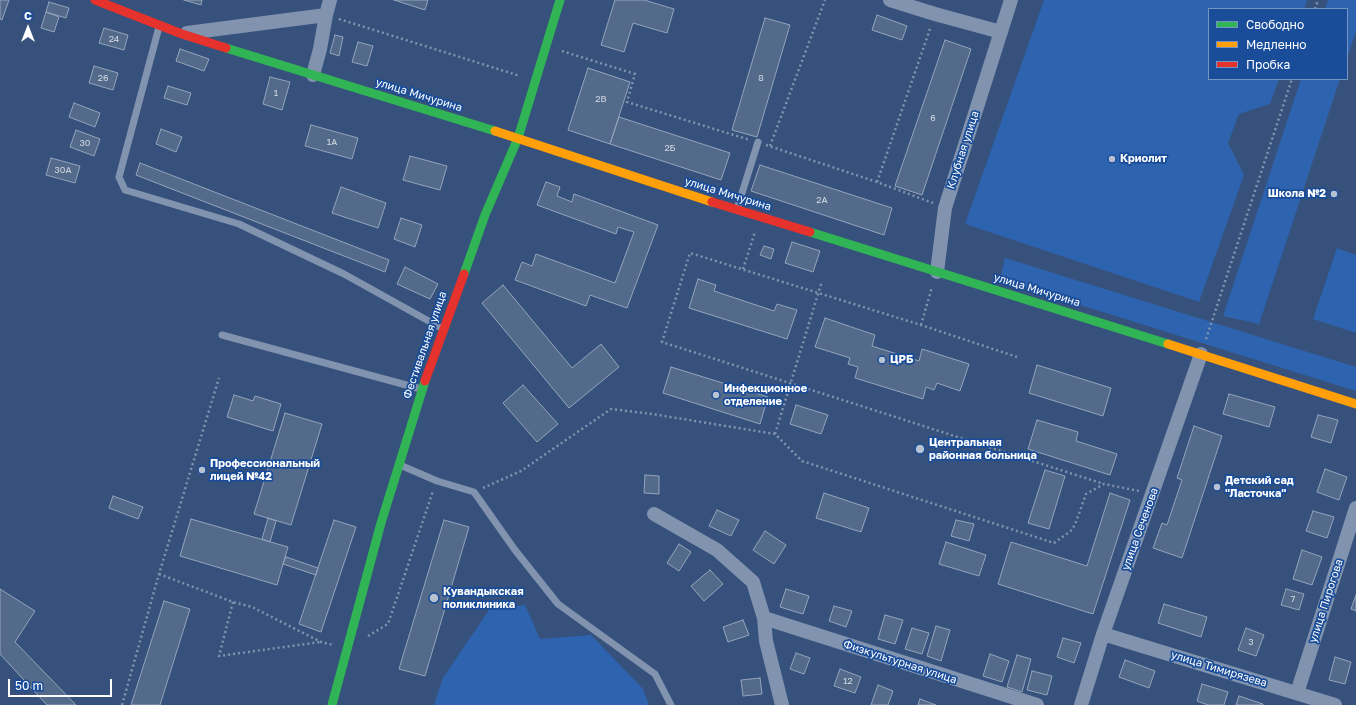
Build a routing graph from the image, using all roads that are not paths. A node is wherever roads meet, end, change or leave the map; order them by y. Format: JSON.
{"nodes":[{"id":1,"x":95,"y":0,"type":"edge"},
{"id":2,"x":330,"y":0,"type":"edge"},
{"id":3,"x":560,"y":0,"type":"edge"},
{"id":4,"x":890,"y":0,"type":"edge"},
{"id":5,"x":1011,"y":0,"type":"edge"},
{"id":6,"x":326,"y":15,"type":"junction"},
{"id":7,"x":159,"y":25,"type":"junction"},
{"id":8,"x":1001,"y":32,"type":"junction"},
{"id":9,"x":182,"y":34,"type":"junction"},
{"id":10,"x":313,"y":75,"type":"junction"},
{"id":11,"x":518,"y":138,"type":"junction"},
{"id":12,"x":758,"y":142,"type":"road end"},
{"id":13,"x":737,"y":210,"type":"junction"},
{"id":14,"x":937,"y":272,"type":"junction"},
{"id":15,"x":443,"y":329,"type":"junction"},
{"id":16,"x":222,"y":335,"type":"dead end"},
{"id":17,"x":1201,"y":354,"type":"junction"},
{"id":18,"x":422,"y":389,"type":"junction"},
{"id":19,"x":1356,"y":404,"type":"edge"},
{"id":20,"x":400,"y":465,"type":"junction"},
{"id":21,"x":1356,"y":508,"type":"edge"},
{"id":22,"x":654,"y":514,"type":"dead end"},
{"id":23,"x":764,"y":618,"type":"junction"},
{"id":24,"x":1103,"y":634,"type":"junction"},
{"id":25,"x":1297,"y":693,"type":"junction"},
{"id":26,"x":332,"y":705,"type":"edge"},
{"id":27,"x":672,"y":705,"type":"edge"},
{"id":28,"x":782,"y":705,"type":"edge"},
{"id":29,"x":1037,"y":705,"type":"edge"},
{"id":30,"x":1081,"y":705,"type":"edge"},
{"id":31,"x":1335,"y":705,"type":"edge"}],
"edges":[{"from":1,"to":7,"type":"street","name":"улица Мичурина"},
{"from":2,"to":6,"type":"street"},
{"from":3,"to":11,"type":"street","name":"Фестивальная улица"},
{"from":4,"to":8,"type":"street"},
{"from":5,"to":8,"type":"street","name":"Клубная улица"},
{"from":6,"to":9,"type":"street"},
{"from":6,"to":10,"type":"street"},
{"from":7,"to":9,"type":"street","name":"улица Мичурина"},
{"from":7,"to":15,"type":"lane"},
{"from":8,"to":14,"type":"street","name":"Клубная улица"},
{"from":9,"to":10,"type":"street","name":"улица Мичурина"},
{"from":10,"to":11,"type":"street","name":"улица Мичурина"},
{"from":11,"to":13,"type":"street","name":"улица Мичурина"},
{"from":11,"to":15,"type":"street","name":"Фестивальная улица"},
{"from":12,"to":13,"type":"lane"},
{"from":13,"to":14,"type":"street","name":"улица Мичурина"},
{"from":14,"to":17,"type":"street","name":"улица Мичурина"},
{"from":15,"to":18,"type":"street","name":"Фестивальная улица"},
{"from":16,"to":18,"type":"lane"},
{"from":17,"to":19,"type":"street","name":"улица Мичурина"},
{"from":17,"to":24,"type":"street","name":"улица Сеченова"},
{"from":18,"to":20,"type":"street","name":"Фестивальная улица"},
{"from":20,"to":26,"type":"street","name":"Фестивальная улица"},
{"from":20,"to":27,"type":"lane"},
{"from":21,"to":25,"type":"street","name":"улица Пирогова"},
{"from":22,"to":23,"type":"street"},
{"from":23,"to":28,"type":"street"},
{"from":23,"to":29,"type":"street","name":"Физкультурная улица"},
{"from":24,"to":25,"type":"street","name":"улица Тимирязева"},
{"from":24,"to":30,"type":"street","name":"улица Сеченова"},
{"from":25,"to":31,"type":"street","name":"улица Тимирязева"}]}
